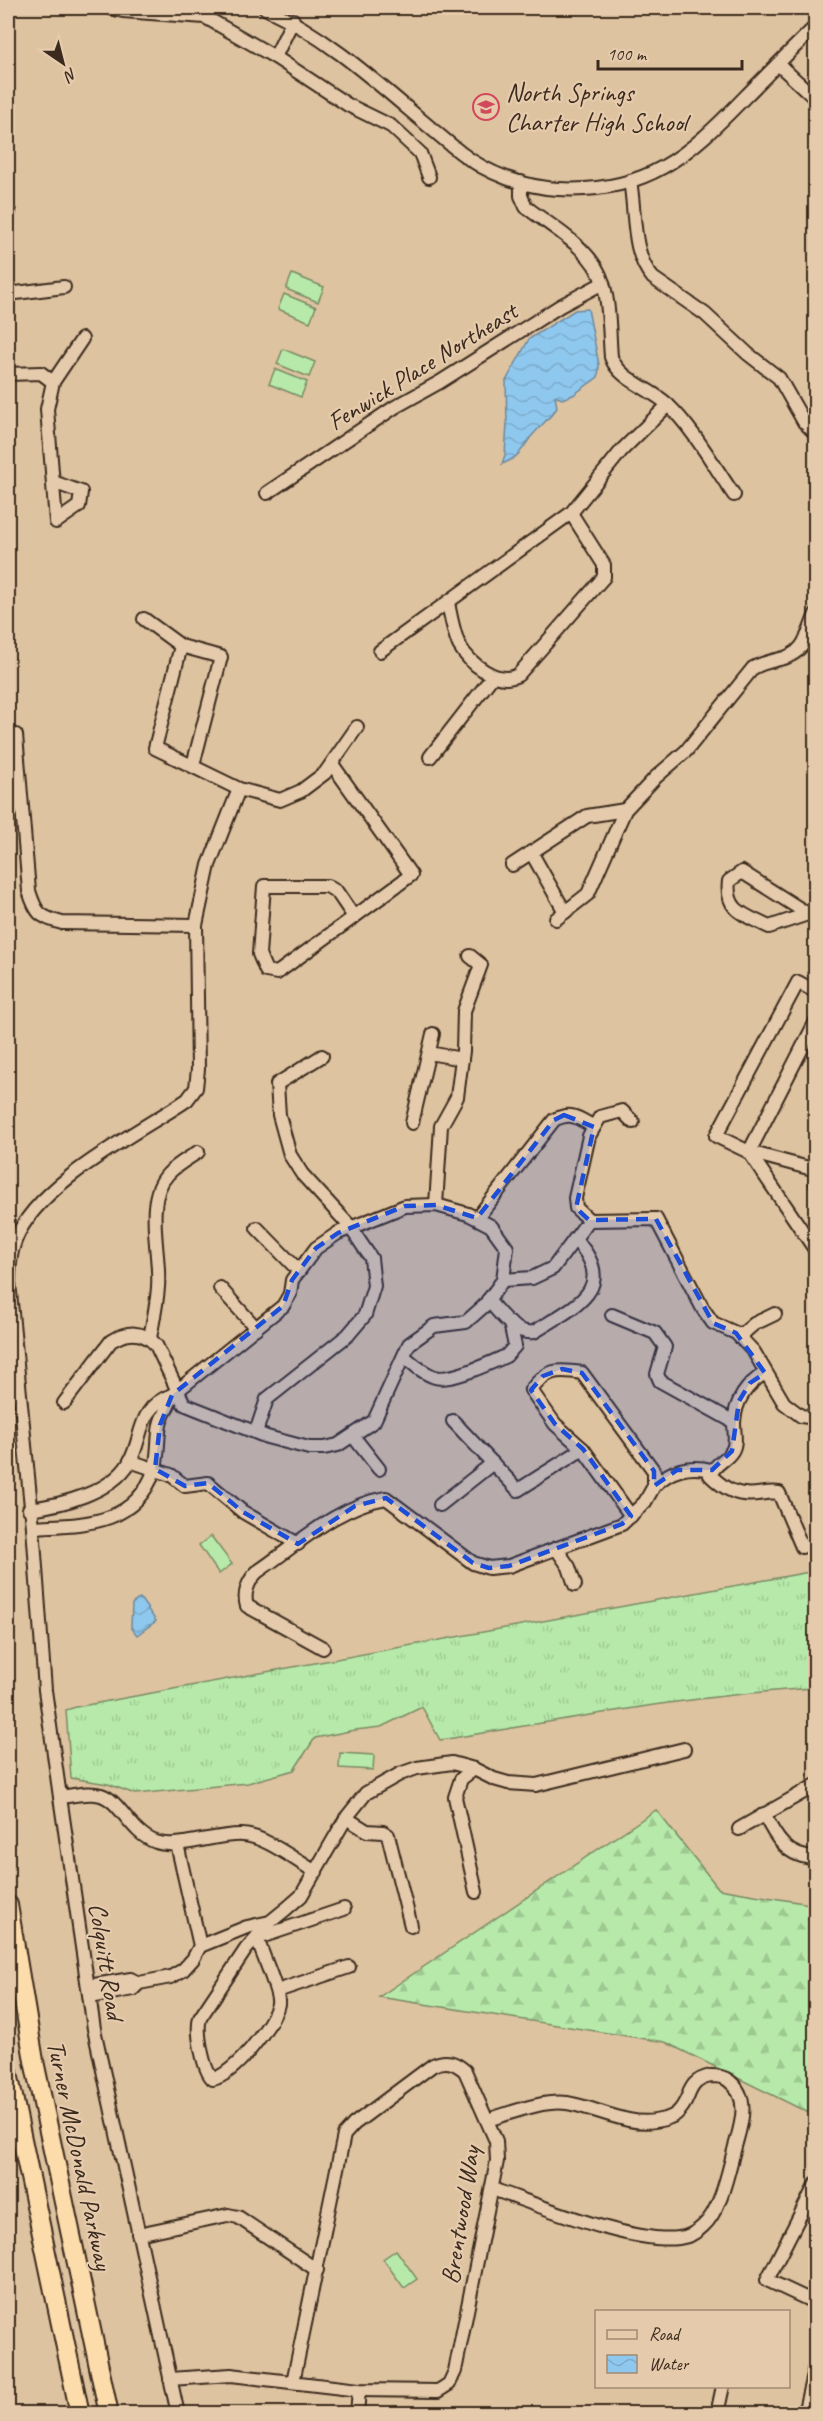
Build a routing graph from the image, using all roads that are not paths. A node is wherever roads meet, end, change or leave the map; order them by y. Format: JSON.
{"nodes":[{"id":1,"x":110,"y":8,"type":"edge"},
{"id":2,"x":265,"y":8,"type":"edge"},
{"id":3,"x":293,"y":20,"type":"junction"},
{"id":4,"x":816,"y":26,"type":"edge"},
{"id":5,"x":275,"y":57,"type":"junction"},
{"id":6,"x":778,"y":64,"type":"junction"},
{"id":7,"x":816,"y":99,"type":"edge"},
{"id":8,"x":429,"y":177,"type":"dead end"},
{"id":9,"x":630,"y":181,"type":"junction"},
{"id":10,"x":520,"y":182,"type":"junction"},
{"id":11,"x":603,"y":283,"type":"junction"},
{"id":12,"x":64,"y":287,"type":"dead end"},
{"id":13,"x":8,"y":294,"type":"edge"},
{"id":14,"x":82,"y":339,"type":"dead end"},
{"id":15,"x":8,"y":374,"type":"edge"},
{"id":16,"x":54,"y":382,"type":"junction"},
{"id":17,"x":668,"y":405,"type":"junction"},
{"id":18,"x":816,"y":434,"type":"edge"},
{"id":19,"x":53,"y":482,"type":"dead end"},
{"id":20,"x":267,"y":493,"type":"dead end"},
{"id":21,"x":734,"y":495,"type":"dead end"},
{"id":22,"x":571,"y":513,"type":"junction"},
{"id":23,"x":448,"y":603,"type":"junction"},
{"id":24,"x":816,"y":614,"type":"edge"},
{"id":25,"x":144,"y":619,"type":"dead end"},
{"id":26,"x":181,"y":646,"type":"junction"},
{"id":27,"x":380,"y":651,"type":"dead end"},
{"id":28,"x":493,"y":676,"type":"junction"},
{"id":29,"x":357,"y":728,"type":"dead end"},
{"id":30,"x":16,"y":735,"type":"dead end"},
{"id":31,"x":430,"y":757,"type":"dead end"},
{"id":32,"x":332,"y":764,"type":"junction"},
{"id":33,"x":192,"y":765,"type":"junction"},
{"id":34,"x":239,"y":789,"type":"junction"},
{"id":35,"x":625,"y":810,"type":"junction"},
{"id":36,"x":531,"y":852,"type":"junction"},
{"id":37,"x":512,"y":865,"type":"dead end"},
{"id":38,"x":812,"y":912,"type":"edge"},
{"id":39,"x":354,"y":917,"type":"junction"},
{"id":40,"x":196,"y":925,"type":"junction"},
{"id":41,"x":470,"y":956,"type":"dead end"},
{"id":42,"x":816,"y":992,"type":"edge"},
{"id":43,"x":816,"y":1021,"type":"edge"},
{"id":44,"x":433,"y":1035,"type":"dead end"},
{"id":45,"x":429,"y":1053,"type":"junction"},
{"id":46,"x":322,"y":1056,"type":"dead end"},
{"id":47,"x":462,"y":1059,"type":"junction"},
{"id":48,"x":633,"y":1122,"type":"dead end"},
{"id":49,"x":412,"y":1123,"type":"dead end"},
{"id":50,"x":594,"y":1127,"type":"junction"},
{"id":51,"x":198,"y":1152,"type":"dead end"},
{"id":52,"x":748,"y":1152,"type":"junction"},
{"id":53,"x":816,"y":1170,"type":"edge"},
{"id":54,"x":816,"y":1184,"type":"edge"},
{"id":55,"x":436,"y":1205,"type":"junction"},
{"id":56,"x":477,"y":1218,"type":"junction"},
{"id":57,"x":590,"y":1220,"type":"junction"},
{"id":58,"x":257,"y":1228,"type":"dead end"},
{"id":59,"x":351,"y":1228,"type":"junction"},
{"id":60,"x":575,"y":1239,"type":"junction"},
{"id":61,"x":816,"y":1251,"type":"edge"},
{"id":62,"x":299,"y":1271,"type":"junction"},
{"id":63,"x":504,"y":1280,"type":"junction"},
{"id":64,"x":220,"y":1288,"type":"dead end"},
{"id":65,"x":488,"y":1300,"type":"junction"},
{"id":66,"x":775,"y":1314,"type":"dead end"},
{"id":67,"x":612,"y":1315,"type":"dead end"},
{"id":68,"x":510,"y":1323,"type":"junction"},
{"id":69,"x":256,"y":1328,"type":"junction"},
{"id":70,"x":740,"y":1336,"type":"junction"},
{"id":71,"x":150,"y":1338,"type":"junction"},
{"id":72,"x":404,"y":1356,"type":"junction"},
{"id":73,"x":765,"y":1373,"type":"junction"},
{"id":74,"x":175,"y":1393,"type":"junction"},
{"id":75,"x":64,"y":1403,"type":"dead end"},
{"id":76,"x":816,"y":1418,"type":"edge"},
{"id":77,"x":453,"y":1421,"type":"dead end"},
{"id":78,"x":734,"y":1422,"type":"junction"},
{"id":79,"x":256,"y":1432,"type":"junction"},
{"id":80,"x":353,"y":1436,"type":"junction"},
{"id":81,"x":583,"y":1449,"type":"junction"},
{"id":82,"x":130,"y":1461,"type":"junction"},
{"id":83,"x":493,"y":1463,"type":"junction"},
{"id":84,"x":155,"y":1469,"type":"junction"},
{"id":85,"x":379,"y":1469,"type":"dead end"},
{"id":86,"x":712,"y":1470,"type":"junction"},
{"id":87,"x":654,"y":1486,"type":"junction"},
{"id":88,"x":440,"y":1505,"type":"dead end"},
{"id":89,"x":29,"y":1509,"type":"junction"},
{"id":90,"x":631,"y":1515,"type":"junction"},
{"id":91,"x":33,"y":1527,"type":"junction"},
{"id":92,"x":298,"y":1544,"type":"junction"},
{"id":93,"x":802,"y":1547,"type":"dead end"},
{"id":94,"x":556,"y":1548,"type":"junction"},
{"id":95,"x":575,"y":1586,"type":"dead end"},
{"id":96,"x":323,"y":1648,"type":"dead end"},
{"id":97,"x":684,"y":1749,"type":"dead end"},
{"id":98,"x":474,"y":1769,"type":"junction"},
{"id":99,"x":816,"y":1785,"type":"edge"},
{"id":100,"x":60,"y":1797,"type":"junction"},
{"id":101,"x":764,"y":1814,"type":"junction"},
{"id":102,"x":346,"y":1818,"type":"junction"},
{"id":103,"x":739,"y":1829,"type":"dead end"},
{"id":104,"x":177,"y":1844,"type":"junction"},
{"id":105,"x":816,"y":1858,"type":"edge"},
{"id":106,"x":316,"y":1872,"type":"junction"},
{"id":107,"x":476,"y":1892,"type":"dead end"},
{"id":108,"x":8,"y":1905,"type":"edge"},
{"id":109,"x":344,"y":1909,"type":"dead end"},
{"id":110,"x":270,"y":1922,"type":"junction"},
{"id":111,"x":411,"y":1926,"type":"dead end"},
{"id":112,"x":257,"y":1938,"type":"junction"},
{"id":113,"x":200,"y":1946,"type":"junction"},
{"id":114,"x":349,"y":1967,"type":"dead end"},
{"id":115,"x":89,"y":1991,"type":"junction"},
{"id":116,"x":277,"y":1991,"type":"junction"},
{"id":117,"x":8,"y":2073,"type":"edge"},
{"id":118,"x":487,"y":2120,"type":"junction"},
{"id":119,"x":816,"y":2184,"type":"edge"},
{"id":120,"x":492,"y":2189,"type":"junction"},
{"id":121,"x":138,"y":2234,"type":"junction"},
{"id":122,"x":317,"y":2270,"type":"junction"},
{"id":123,"x":816,"y":2302,"type":"edge"},
{"id":124,"x":816,"y":2362,"type":"edge"},
{"id":125,"x":170,"y":2379,"type":"junction"},
{"id":126,"x":293,"y":2382,"type":"junction"},
{"id":127,"x":723,"y":2388,"type":"edge"},
{"id":128,"x":358,"y":2390,"type":"junction"},
{"id":129,"x":80,"y":2414,"type":"edge"},
{"id":130,"x":109,"y":2414,"type":"edge"},
{"id":131,"x":178,"y":2414,"type":"edge"},
{"id":132,"x":357,"y":2414,"type":"edge"},
{"id":133,"x":717,"y":2414,"type":"edge"},
{"id":134,"x":804,"y":2414,"type":"edge"}],
"edges":[{"from":1,"to":5,"type":"street"},
{"from":2,"to":3,"type":"street"},
{"from":3,"to":5,"type":"street"},
{"from":3,"to":10,"type":"street"},
{"from":4,"to":6,"type":"street"},
{"from":5,"to":8,"type":"street"},
{"from":6,"to":7,"type":"street"},
{"from":6,"to":9,"type":"street"},
{"from":9,"to":10,"type":"street"},
{"from":9,"to":18,"type":"street"},
{"from":10,"to":11,"type":"street"},
{"from":11,"to":17,"type":"street"},
{"from":11,"to":20,"type":"street","name":"Fenwick Place Northeast"},
{"from":12,"to":13,"type":"street"},
{"from":14,"to":16,"type":"street"},
{"from":15,"to":16,"type":"street"},
{"from":16,"to":19,"type":"street"},
{"from":17,"to":21,"type":"street"},
{"from":17,"to":22,"type":"street"},
{"from":22,"to":23,"type":"street"},
{"from":22,"to":28,"type":"street"},
{"from":23,"to":27,"type":"street"},
{"from":23,"to":28,"type":"street"},
{"from":24,"to":35,"type":"street"},
{"from":25,"to":26,"type":"street"},
{"from":26,"to":33,"type":"street"},
{"from":26,"to":33,"type":"street"},
{"from":28,"to":31,"type":"street"},
{"from":29,"to":32,"type":"street"},
{"from":30,"to":40,"type":"street"},
{"from":32,"to":34,"type":"street"},
{"from":32,"to":39,"type":"street"},
{"from":33,"to":34,"type":"street"},
{"from":34,"to":40,"type":"street","name":"Colquitt Road"},
{"from":35,"to":36,"type":"street"},
{"from":35,"to":36,"type":"street"},
{"from":36,"to":37,"type":"street"},
{"from":38,"to":38,"type":"street"},
{"from":39,"to":39,"type":"street"},
{"from":40,"to":89,"type":"street","name":"Colquitt Road"},
{"from":41,"to":47,"type":"street"},
{"from":42,"to":52,"type":"street"},
{"from":43,"to":52,"type":"street"},
{"from":44,"to":45,"type":"street"},
{"from":45,"to":47,"type":"street"},
{"from":45,"to":49,"type":"street"},
{"from":46,"to":59,"type":"street"},
{"from":47,"to":55,"type":"street"},
{"from":48,"to":50,"type":"street"},
{"from":50,"to":56,"type":"street"},
{"from":50,"to":57,"type":"street"},
{"from":51,"to":71,"type":"street"},
{"from":52,"to":53,"type":"street"},
{"from":52,"to":61,"type":"street"},
{"from":53,"to":54,"type":"street"},
{"from":55,"to":56,"type":"street"},
{"from":55,"to":59,"type":"street"},
{"from":56,"to":63,"type":"street"},
{"from":57,"to":60,"type":"street"},
{"from":57,"to":70,"type":"street"},
{"from":58,"to":62,"type":"street"},
{"from":59,"to":62,"type":"street"},
{"from":59,"to":79,"type":"street"},
{"from":60,"to":63,"type":"street"},
{"from":60,"to":68,"type":"street"},
{"from":62,"to":69,"type":"street"},
{"from":63,"to":65,"type":"street"},
{"from":64,"to":69,"type":"street"},
{"from":65,"to":68,"type":"street"},
{"from":65,"to":72,"type":"street"},
{"from":66,"to":70,"type":"street"},
{"from":67,"to":78,"type":"street"},
{"from":68,"to":72,"type":"street"},
{"from":69,"to":74,"type":"street"},
{"from":70,"to":73,"type":"street"},
{"from":71,"to":74,"type":"street"},
{"from":71,"to":75,"type":"street"},
{"from":72,"to":80,"type":"street"},
{"from":73,"to":76,"type":"street"},
{"from":73,"to":78,"type":"street"},
{"from":74,"to":79,"type":"street"},
{"from":74,"to":82,"type":"street"},
{"from":74,"to":84,"type":"street"},
{"from":77,"to":83,"type":"street"},
{"from":78,"to":86,"type":"street"},
{"from":79,"to":80,"type":"street"},
{"from":80,"to":85,"type":"street"},
{"from":81,"to":83,"type":"street"},
{"from":81,"to":87,"type":"street"},
{"from":81,"to":90,"type":"street"},
{"from":82,"to":84,"type":"street"},
{"from":82,"to":89,"type":"street"},
{"from":83,"to":88,"type":"street"},
{"from":84,"to":91,"type":"street"},
{"from":84,"to":92,"type":"street"},
{"from":86,"to":87,"type":"street"},
{"from":86,"to":93,"type":"street"},
{"from":87,"to":90,"type":"street"},
{"from":89,"to":91,"type":"street","name":"Colquitt Road"},
{"from":90,"to":94,"type":"street"},
{"from":91,"to":100,"type":"street","name":"Colquitt Road"},
{"from":92,"to":94,"type":"street"},
{"from":92,"to":96,"type":"street"},
{"from":94,"to":95,"type":"street"},
{"from":97,"to":98,"type":"street"},
{"from":98,"to":102,"type":"street"},
{"from":98,"to":107,"type":"street"},
{"from":99,"to":101,"type":"street"},
{"from":100,"to":104,"type":"street"},
{"from":100,"to":115,"type":"street","name":"Colquitt Road"},
{"from":101,"to":103,"type":"street"},
{"from":101,"to":105,"type":"street"},
{"from":102,"to":106,"type":"street"},
{"from":102,"to":111,"type":"street"},
{"from":104,"to":106,"type":"street"},
{"from":104,"to":113,"type":"street"},
{"from":106,"to":110,"type":"street"},
{"from":108,"to":130,"type":"highway","name":"Turner McDonald Parkway"},
{"from":109,"to":112,"type":"street"},
{"from":110,"to":112,"type":"street"},
{"from":110,"to":113,"type":"street"},
{"from":112,"to":116,"type":"street"},
{"from":112,"to":116,"type":"street"},
{"from":113,"to":115,"type":"street"},
{"from":114,"to":116,"type":"street"},
{"from":115,"to":121,"type":"street","name":"Colquitt Road"},
{"from":117,"to":129,"type":"highway","name":"Turner McDonald Parkway"},
{"from":118,"to":120,"type":"street","name":"Brentwood Way"},
{"from":118,"to":120,"type":"street"},
{"from":118,"to":122,"type":"street","name":"Brentwood Way"},
{"from":119,"to":123,"type":"street"},
{"from":120,"to":128,"type":"street","name":"Brentwood Way"},
{"from":121,"to":122,"type":"street"},
{"from":121,"to":125,"type":"street","name":"Colquitt Road"},
{"from":122,"to":126,"type":"street","name":"Brentwood Way"},
{"from":124,"to":134,"type":"street"},
{"from":125,"to":126,"type":"street","name":"Brentwood Way"},
{"from":125,"to":131,"type":"street","name":"Colquitt Road"},
{"from":126,"to":128,"type":"street","name":"Brentwood Way"},
{"from":127,"to":133,"type":"street"},
{"from":128,"to":132,"type":"street"}]}
